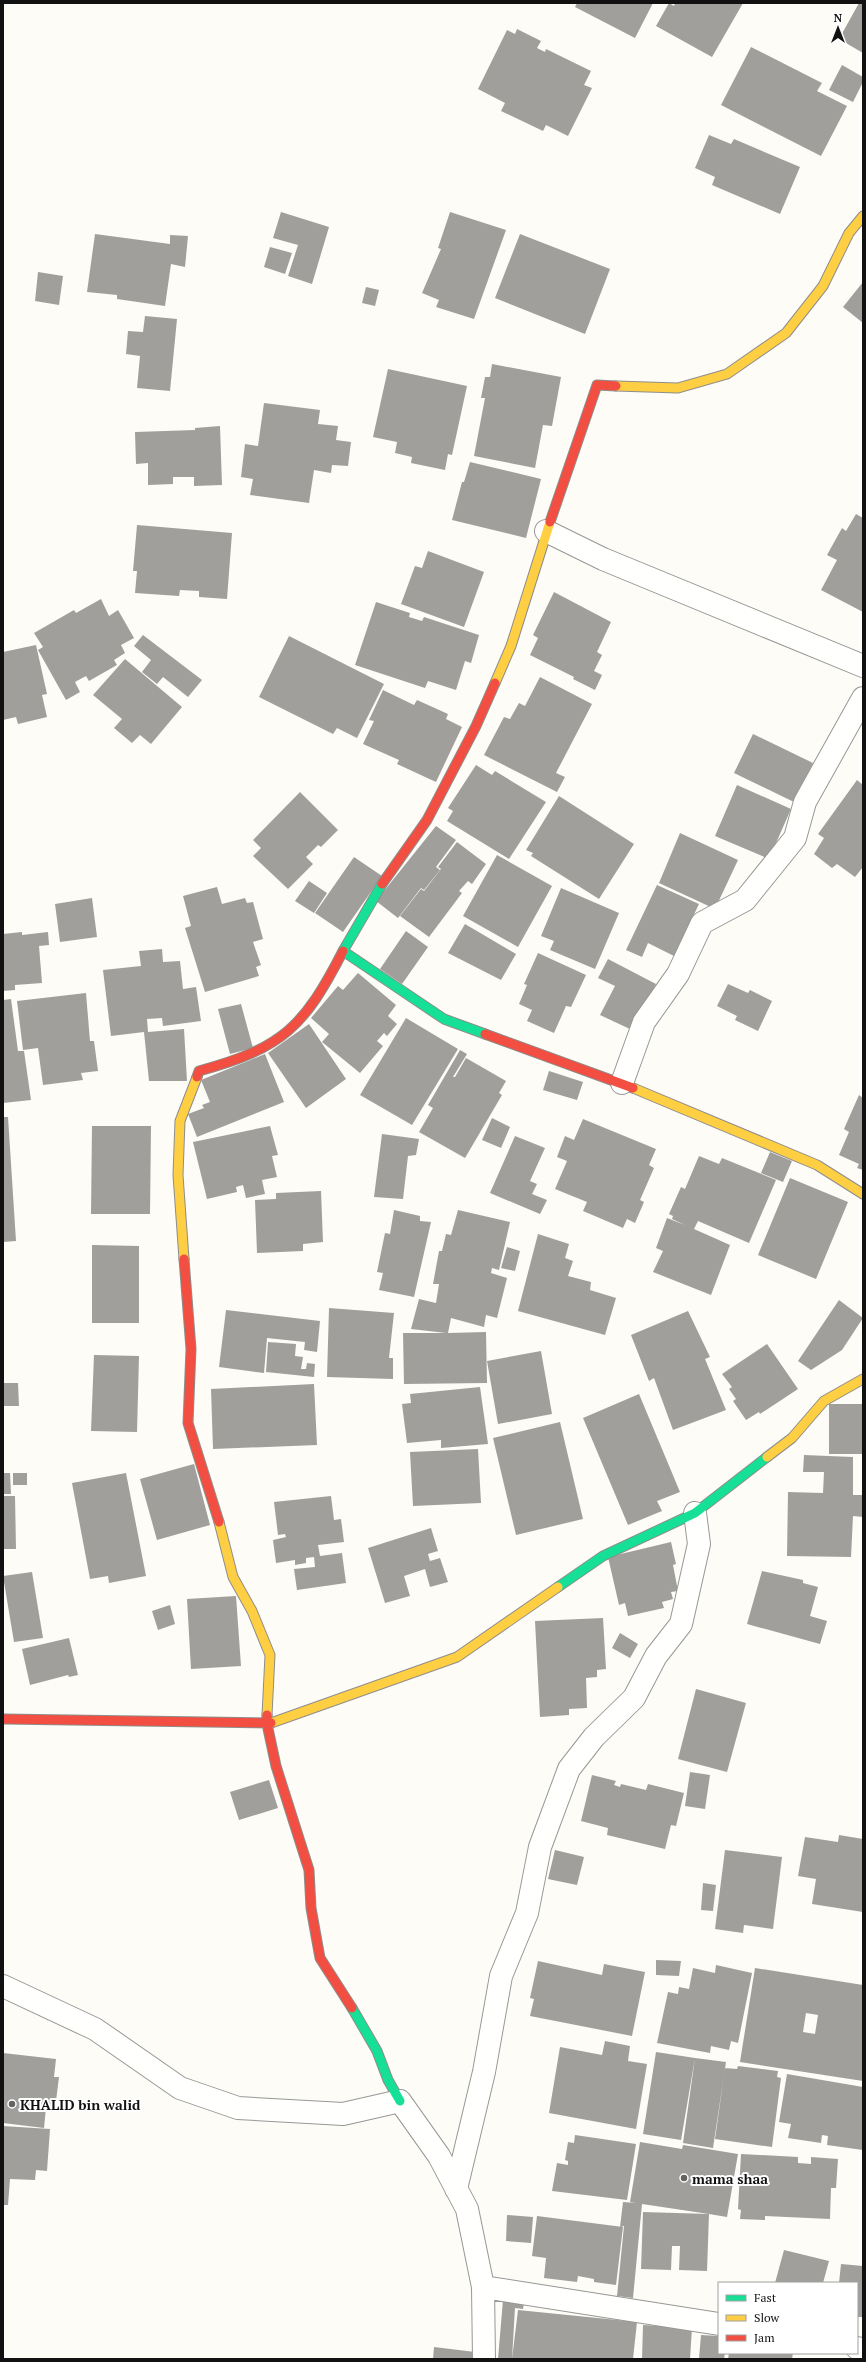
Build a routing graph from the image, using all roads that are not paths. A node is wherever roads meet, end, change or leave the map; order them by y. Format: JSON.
{"nodes":[{"id":1,"x":863,"y":216,"type":"edge"},
{"id":2,"x":546,"y":531,"type":"junction"},
{"id":3,"x":863,"y":666,"type":"edge"},
{"id":4,"x":863,"y":698,"type":"edge"},
{"id":5,"x":343,"y":951,"type":"junction"},
{"id":6,"x":622,"y":1083,"type":"junction"},
{"id":7,"x":863,"y":1194,"type":"edge"},
{"id":8,"x":863,"y":1379,"type":"edge"},
{"id":9,"x":695,"y":1512,"type":"junction"},
{"id":10,"x":3,"y":1719,"type":"edge"},
{"id":11,"x":267,"y":1724,"type":"junction"},
{"id":12,"x":3,"y":1986,"type":"edge"},
{"id":13,"x":400,"y":2101,"type":"junction"},
{"id":14,"x":456,"y":2190,"type":"junction"},
{"id":15,"x":483,"y":2287,"type":"junction"},
{"id":16,"x":718,"y":2324,"type":"edge"},
{"id":17,"x":484,"y":2359,"type":"edge"}],
"edges":[{"from":1,"to":2,"type":"street"},
{"from":2,"to":3,"type":"street"},
{"from":2,"to":5,"type":"street"},
{"from":4,"to":6,"type":"street"},
{"from":5,"to":6,"type":"street"},
{"from":5,"to":11,"type":"street"},
{"from":6,"to":7,"type":"street"},
{"from":8,"to":9,"type":"street"},
{"from":9,"to":11,"type":"street"},
{"from":9,"to":14,"type":"street"},
{"from":10,"to":11,"type":"street"},
{"from":11,"to":13,"type":"street"},
{"from":12,"to":13,"type":"street"},
{"from":13,"to":14,"type":"street"},
{"from":14,"to":15,"type":"street"},
{"from":15,"to":16,"type":"street"},
{"from":15,"to":17,"type":"street"}]}
